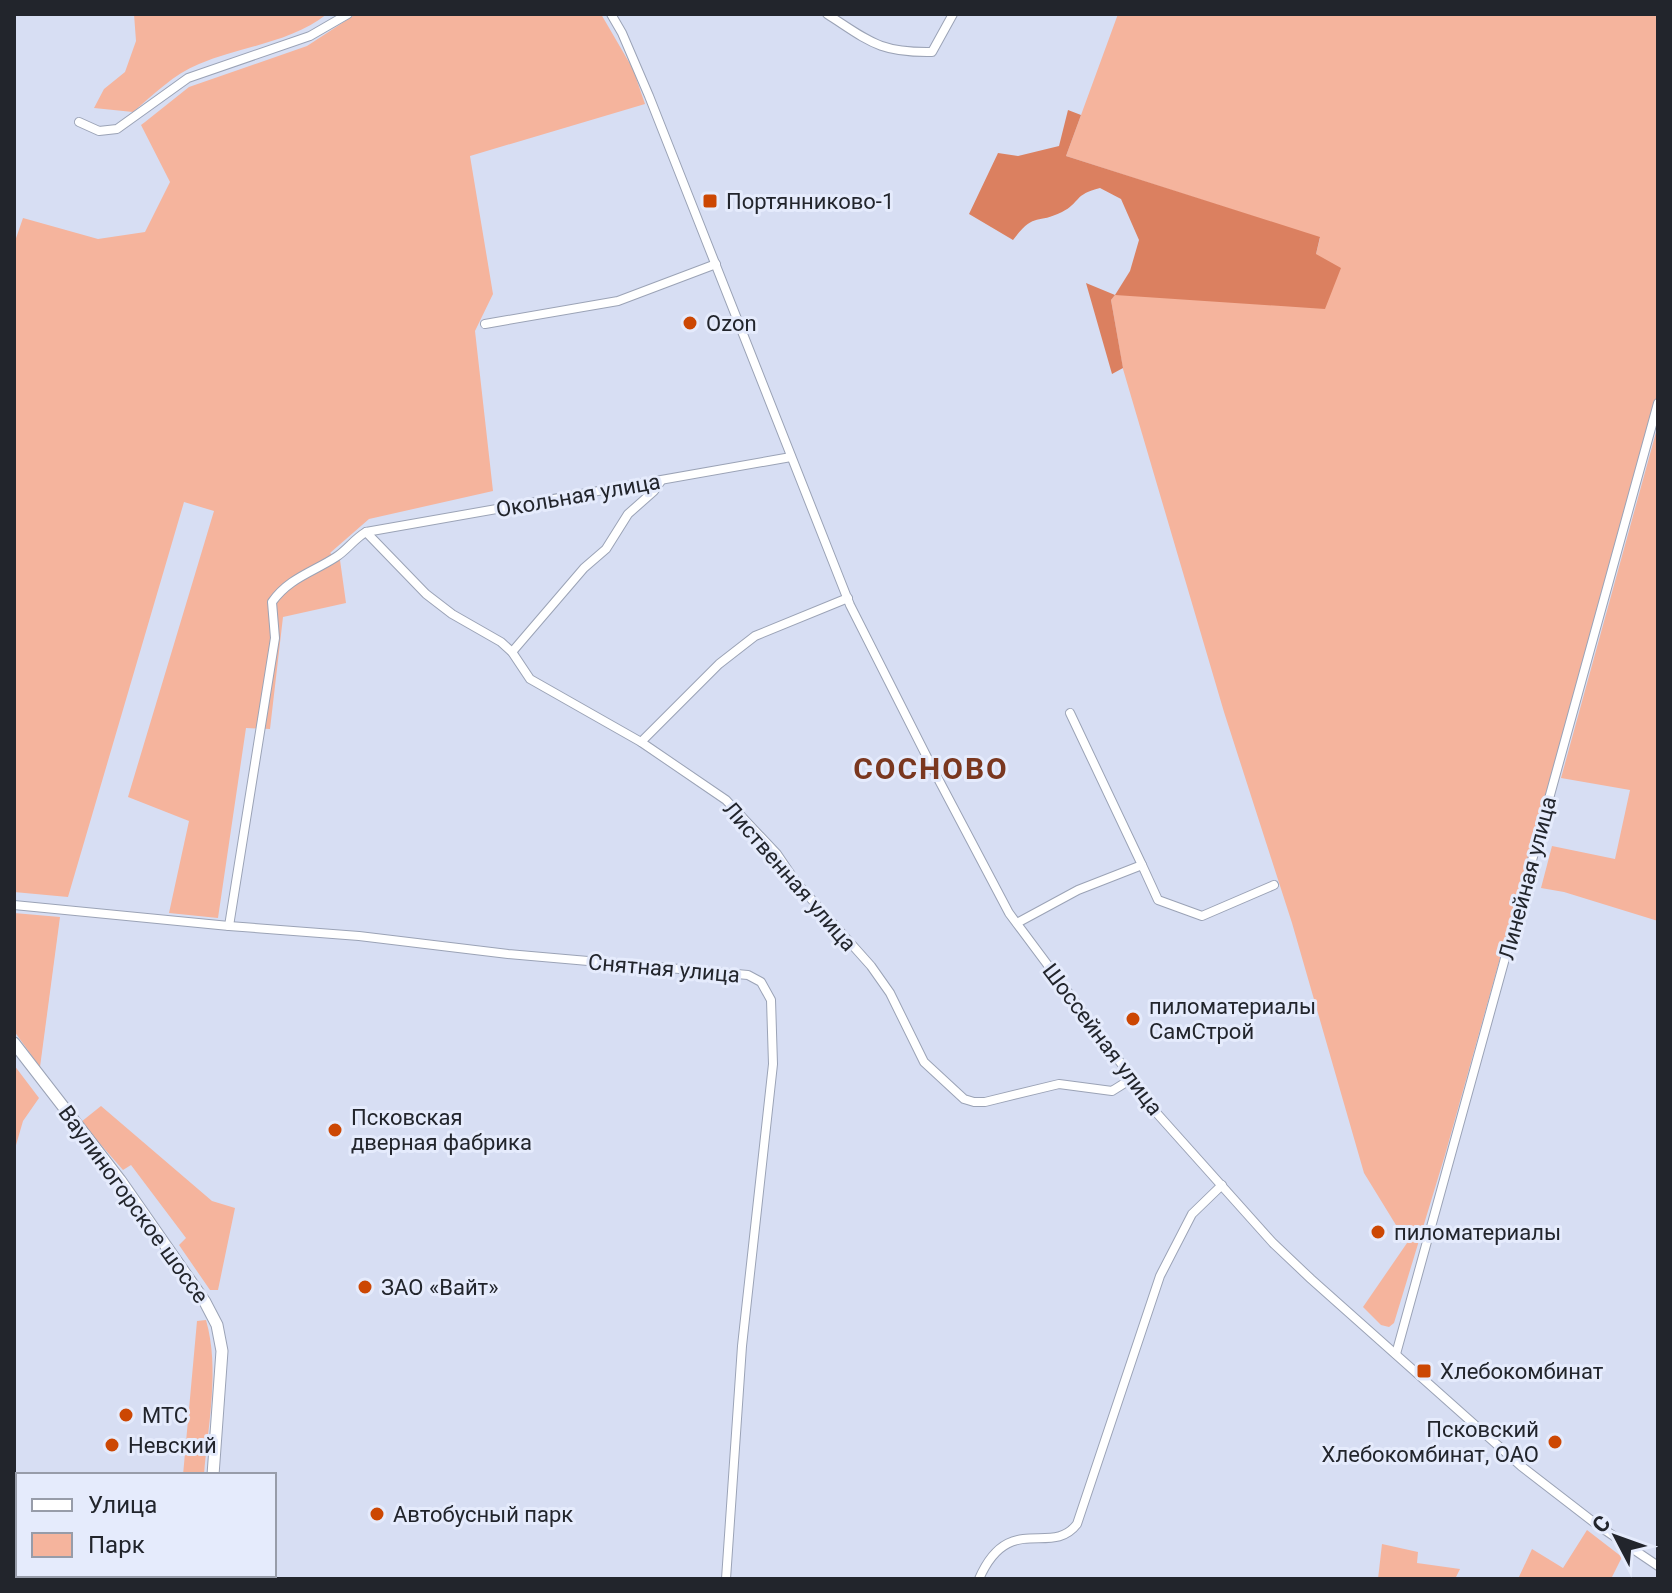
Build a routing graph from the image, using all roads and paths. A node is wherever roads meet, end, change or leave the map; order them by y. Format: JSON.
{"nodes":[{"id":1,"x":348,"y":14,"type":"edge"},
{"id":2,"x":611,"y":14,"type":"edge"},
{"id":3,"x":827,"y":14,"type":"edge"},
{"id":4,"x":953,"y":14,"type":"edge"},
{"id":5,"x":79,"y":122,"type":"dead end"},
{"id":6,"x":716,"y":264,"type":"junction"},
{"id":7,"x":485,"y":324,"type":"dead end"},
{"id":8,"x":1658,"y":403,"type":"edge"},
{"id":9,"x":791,"y":457,"type":"junction"},
{"id":10,"x":661,"y":481,"type":"junction"},
{"id":11,"x":366,"y":532,"type":"junction"},
{"id":12,"x":848,"y":598,"type":"junction"},
{"id":13,"x":512,"y":652,"type":"junction"},
{"id":14,"x":1070,"y":713,"type":"dead end"},
{"id":15,"x":641,"y":742,"type":"junction"},
{"id":16,"x":1142,"y":865,"type":"junction"},
{"id":17,"x":1274,"y":885,"type":"dead end"},
{"id":18,"x":14,"y":905,"type":"edge"},
{"id":19,"x":1017,"y":923,"type":"junction"},
{"id":20,"x":229,"y":926,"type":"junction"},
{"id":21,"x":14,"y":1043,"type":"edge"},
{"id":22,"x":1128,"y":1081,"type":"junction"},
{"id":23,"x":1222,"y":1185,"type":"junction"},
{"id":24,"x":1396,"y":1354,"type":"junction"},
{"id":25,"x":213,"y":1473,"type":"edge"},
{"id":26,"x":1658,"y":1566,"type":"edge"},
{"id":27,"x":726,"y":1579,"type":"edge"},
{"id":28,"x":979,"y":1579,"type":"edge"}],
"edges":[{"from":1,"to":5,"type":"street"},
{"from":2,"to":6,"type":"street","name":"Шоссейная улица"},
{"from":3,"to":4,"type":"street"},
{"from":6,"to":7,"type":"street"},
{"from":6,"to":9,"type":"street","name":"Шоссейная улица"},
{"from":8,"to":24,"type":"street","name":"Линейная улица"},
{"from":9,"to":10,"type":"street","name":"Окольная улица"},
{"from":9,"to":12,"type":"street","name":"Шоссейная улица"},
{"from":10,"to":11,"type":"street","name":"Окольная улица"},
{"from":10,"to":13,"type":"street"},
{"from":11,"to":13,"type":"street","name":"Лиственная улица"},
{"from":11,"to":20,"type":"street"},
{"from":12,"to":15,"type":"street"},
{"from":12,"to":19,"type":"street","name":"Шоссейная улица"},
{"from":13,"to":15,"type":"street","name":"Лиственная улица"},
{"from":14,"to":16,"type":"street"},
{"from":15,"to":22,"type":"street","name":"Лиственная улица"},
{"from":16,"to":17,"type":"street"},
{"from":16,"to":19,"type":"street"},
{"from":18,"to":20,"type":"street","name":"Снятная улица"},
{"from":19,"to":22,"type":"street","name":"Шоссейная улица"},
{"from":20,"to":27,"type":"street","name":"Снятная улица"},
{"from":21,"to":25,"type":"street","name":"Ваулиногорское шоссе"},
{"from":22,"to":23,"type":"street","name":"Шоссейная улица"},
{"from":23,"to":24,"type":"street","name":"Шоссейная улица"},
{"from":23,"to":28,"type":"street"},
{"from":24,"to":26,"type":"street","name":"Шоссейная улица"}]}
